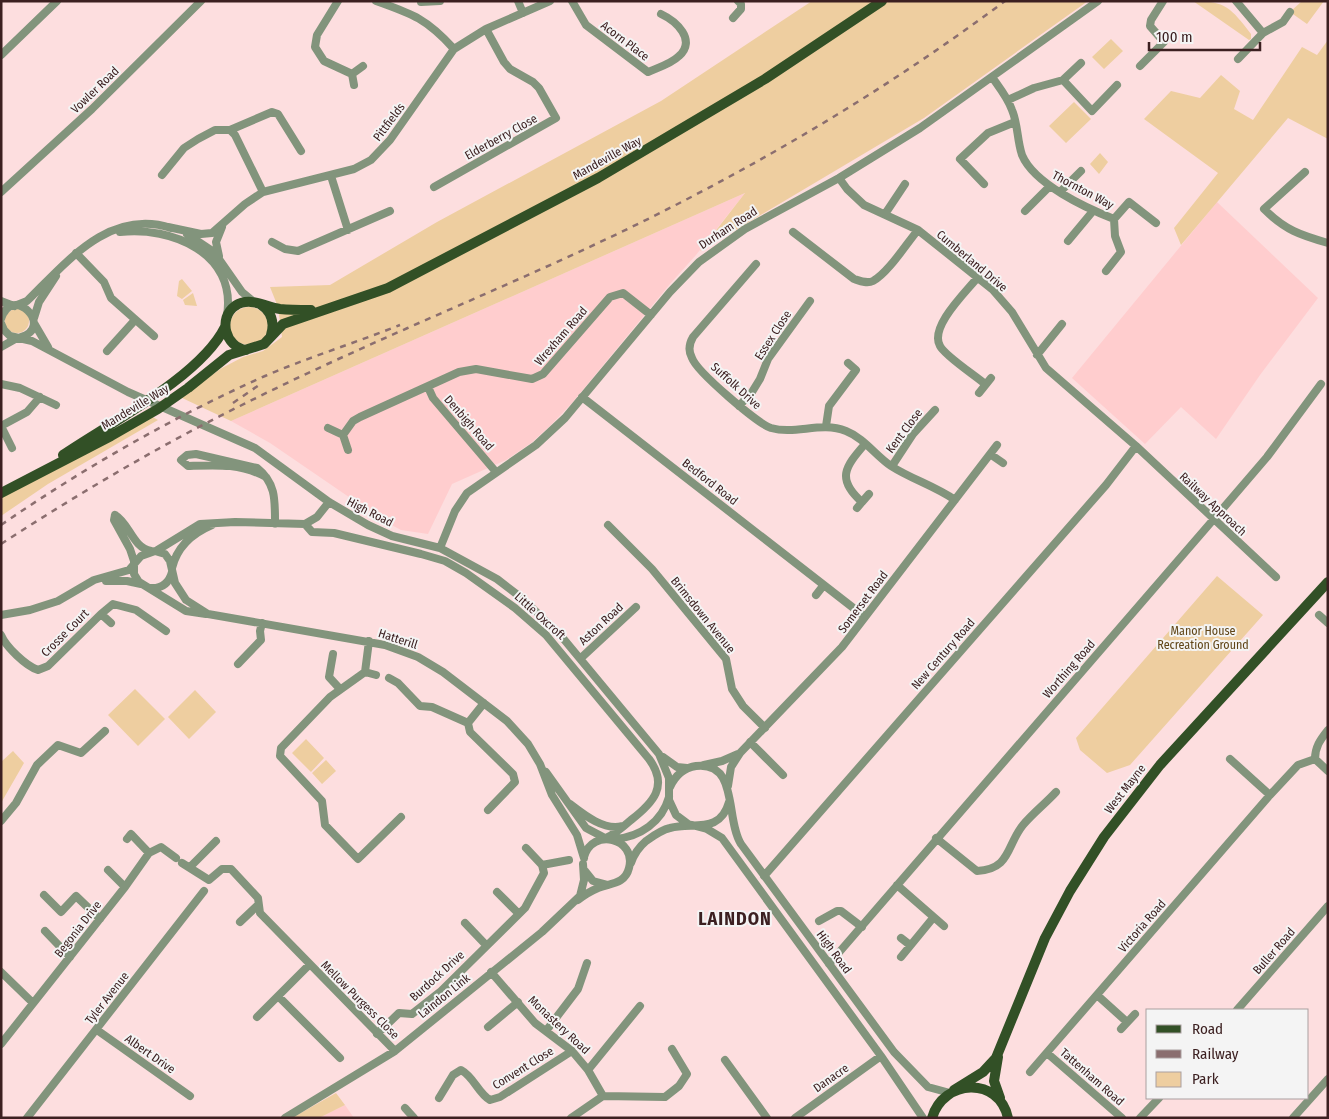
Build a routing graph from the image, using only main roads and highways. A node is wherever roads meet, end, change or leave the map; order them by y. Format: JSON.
{"nodes":[{"id":1,"x":882,"y":1,"type":"edge"},
{"id":2,"x":257,"y":303,"type":"junction"},
{"id":3,"x":328,"y":308,"type":"junction"},
{"id":4,"x":226,"y":323,"type":"junction"},
{"id":5,"x":271,"y":336,"type":"junction"},
{"id":6,"x":249,"y":350,"type":"junction"},
{"id":7,"x":27,"y":478,"type":"junction"},
{"id":8,"x":1,"y":493,"type":"edge"},
{"id":9,"x":1328,"y":582,"type":"edge"},
{"id":10,"x":1000,"y":1051,"type":"junction"},
{"id":11,"x":952,"y":1092,"type":"junction"},
{"id":12,"x":1000,"y":1099,"type":"junction"},
{"id":13,"x":932,"y":1118,"type":"edge"},
{"id":14,"x":1008,"y":1118,"type":"edge"}],
"edges":[{"from":1,"to":3,"type":"main road","name":"Mandeville Way"},
{"from":2,"to":3,"type":"main road","name":"Mandeville Way"},
{"from":2,"to":4,"type":"main road","name":"Mandeville Way"},
{"from":2,"to":5,"type":"main road"},
{"from":3,"to":5,"type":"main road","name":"Mandeville Way"},
{"from":4,"to":6,"type":"main road"},
{"from":4,"to":7,"type":"main road","name":"Mandeville Way"},
{"from":5,"to":6,"type":"main road","name":"Mandeville Way"},
{"from":6,"to":7,"type":"main road","name":"Mandeville Way"},
{"from":7,"to":8,"type":"main road","name":"Mandeville Way"},
{"from":9,"to":10,"type":"main road","name":"West Mayne"},
{"from":10,"to":11,"type":"main road","name":"West Mayne"},
{"from":10,"to":12,"type":"main road","name":"West Mayne"},
{"from":11,"to":12,"type":"main road"},
{"from":11,"to":13,"type":"main road","name":"West Mayne"},
{"from":12,"to":14,"type":"main road","name":"West Mayne"}]}
